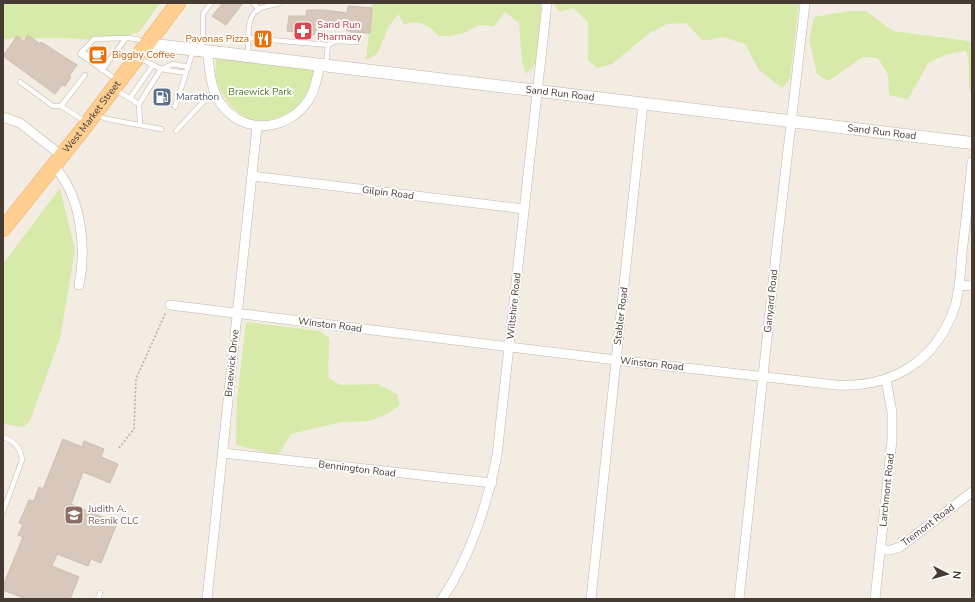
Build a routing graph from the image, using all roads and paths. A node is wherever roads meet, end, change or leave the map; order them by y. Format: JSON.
{"nodes":[{"id":1,"x":178,"y":3,"type":"edge"},
{"id":2,"x":211,"y":3,"type":"edge"},
{"id":3,"x":253,"y":3,"type":"edge"},
{"id":4,"x":280,"y":3,"type":"edge"},
{"id":5,"x":547,"y":3,"type":"edge"},
{"id":6,"x":805,"y":3,"type":"edge"},
{"id":7,"x":259,"y":9,"type":"junction"},
{"id":8,"x":126,"y":38,"type":"junction"},
{"id":9,"x":249,"y":38,"type":"junction"},
{"id":10,"x":357,"y":42,"type":"dead end"},
{"id":11,"x":147,"y":44,"type":"junction"},
{"id":12,"x":328,"y":46,"type":"junction"},
{"id":13,"x":82,"y":51,"type":"junction"},
{"id":14,"x":200,"y":51,"type":"junction"},
{"id":15,"x":248,"y":56,"type":"junction"},
{"id":16,"x":138,"y":57,"type":"junction"},
{"id":17,"x":323,"y":64,"type":"junction"},
{"id":18,"x":153,"y":65,"type":"junction"},
{"id":19,"x":188,"y":67,"type":"junction"},
{"id":20,"x":104,"y":69,"type":"junction"},
{"id":21,"x":161,"y":69,"type":"junction"},
{"id":22,"x":186,"y":73,"type":"junction"},
{"id":23,"x":85,"y":75,"type":"dead end"},
{"id":24,"x":20,"y":82,"type":"dead end"},
{"id":25,"x":117,"y":85,"type":"junction"},
{"id":26,"x":538,"y":92,"type":"junction"},
{"id":27,"x":215,"y":93,"type":"junction"},
{"id":28,"x":130,"y":98,"type":"junction"},
{"id":29,"x":138,"y":104,"type":"junction"},
{"id":30,"x":643,"y":104,"type":"junction"},
{"id":31,"x":61,"y":106,"type":"junction"},
{"id":32,"x":175,"y":107,"type":"dead end"},
{"id":33,"x":3,"y":117,"type":"edge"},
{"id":34,"x":91,"y":119,"type":"junction"},
{"id":35,"x":790,"y":122,"type":"junction"},
{"id":36,"x":140,"y":125,"type":"junction"},
{"id":37,"x":257,"y":127,"type":"junction"},
{"id":38,"x":161,"y":129,"type":"dead end"},
{"id":39,"x":176,"y":131,"type":"dead end"},
{"id":40,"x":972,"y":143,"type":"edge"},
{"id":41,"x":57,"y":160,"type":"junction"},
{"id":42,"x":972,"y":162,"type":"edge"},
{"id":43,"x":252,"y":176,"type":"junction"},
{"id":44,"x":524,"y":208,"type":"junction"},
{"id":45,"x":3,"y":229,"type":"edge"},
{"id":46,"x":79,"y":285,"type":"dead end"},
{"id":47,"x":959,"y":285,"type":"junction"},
{"id":48,"x":972,"y":286,"type":"edge"},
{"id":49,"x":170,"y":305,"type":"joint"},
{"id":50,"x":237,"y":314,"type":"junction"},
{"id":51,"x":509,"y":347,"type":"junction"},
{"id":52,"x":616,"y":360,"type":"junction"},
{"id":53,"x":763,"y":377,"type":"junction"},
{"id":54,"x":886,"y":380,"type":"junction"},
{"id":55,"x":3,"y":437,"type":"edge"},
{"id":56,"x":119,"y":448,"type":"dead end"},
{"id":57,"x":223,"y":453,"type":"junction"},
{"id":58,"x":492,"y":483,"type":"junction"},
{"id":59,"x":972,"y":492,"type":"edge"},
{"id":60,"x":3,"y":512,"type":"edge"},
{"id":61,"x":881,"y":550,"type":"junction"},
{"id":62,"x":100,"y":593,"type":"dead end"},
{"id":63,"x":98,"y":599,"type":"edge"},
{"id":64,"x":207,"y":599,"type":"edge"},
{"id":65,"x":442,"y":599,"type":"edge"},
{"id":66,"x":591,"y":599,"type":"edge"},
{"id":67,"x":739,"y":599,"type":"edge"},
{"id":68,"x":874,"y":599,"type":"edge"}],
"edges":[{"from":1,"to":11,"type":"main road","name":"West Market Street"},
{"from":2,"to":14,"type":"lane"},
{"from":3,"to":7,"type":"lane"},
{"from":4,"to":7,"type":"lane"},
{"from":5,"to":26,"type":"street","name":"Wiltshire Road"},
{"from":6,"to":35,"type":"street","name":"Ganyard Road"},
{"from":7,"to":9,"type":"lane"},
{"from":8,"to":11,"type":"lane"},
{"from":8,"to":13,"type":"lane"},
{"from":8,"to":20,"type":"lane"},
{"from":9,"to":12,"type":"lane"},
{"from":9,"to":15,"type":"lane"},
{"from":10,"to":12,"type":"lane"},
{"from":11,"to":14,"type":"street","name":"Sand Run Road"},
{"from":11,"to":16,"type":"main road","name":"West Market Street"},
{"from":12,"to":17,"type":"lane"},
{"from":13,"to":20,"type":"lane"},
{"from":13,"to":20,"type":"lane"},
{"from":14,"to":15,"type":"street","name":"Sand Run Road"},
{"from":14,"to":19,"type":"lane"},
{"from":14,"to":27,"type":"street"},
{"from":15,"to":17,"type":"street","name":"Sand Run Road"},
{"from":16,"to":18,"type":"lane"},
{"from":16,"to":25,"type":"main road","name":"West Market Street"},
{"from":17,"to":26,"type":"street","name":"Sand Run Road"},
{"from":17,"to":37,"type":"street"},
{"from":18,"to":21,"type":"lane"},
{"from":18,"to":28,"type":"lane"},
{"from":19,"to":21,"type":"lane"},
{"from":19,"to":22,"type":"lane"},
{"from":20,"to":25,"type":"lane"},
{"from":21,"to":22,"type":"lane"},
{"from":21,"to":29,"type":"lane"},
{"from":22,"to":32,"type":"lane"},
{"from":23,"to":31,"type":"lane"},
{"from":24,"to":31,"type":"lane"},
{"from":25,"to":28,"type":"lane"},
{"from":25,"to":34,"type":"main road","name":"West Market Street"},
{"from":26,"to":30,"type":"street","name":"Sand Run Road"},
{"from":26,"to":44,"type":"street","name":"Wiltshire Road"},
{"from":27,"to":37,"type":"street"},
{"from":27,"to":39,"type":"lane"},
{"from":28,"to":29,"type":"lane"},
{"from":29,"to":36,"type":"lane"},
{"from":30,"to":35,"type":"street","name":"Sand Run Road"},
{"from":30,"to":52,"type":"street","name":"Stabler Road"},
{"from":31,"to":34,"type":"lane"},
{"from":33,"to":41,"type":"street"},
{"from":34,"to":36,"type":"lane"},
{"from":34,"to":41,"type":"main road","name":"West Market Street"},
{"from":35,"to":40,"type":"street","name":"Sand Run Road"},
{"from":35,"to":53,"type":"street","name":"Ganyard Road"},
{"from":36,"to":38,"type":"lane"},
{"from":37,"to":43,"type":"street","name":"Braewick Drive"},
{"from":41,"to":45,"type":"main road","name":"West Market Street"},
{"from":41,"to":46,"type":"street"},
{"from":42,"to":47,"type":"street","name":"Winston Road"},
{"from":43,"to":44,"type":"street","name":"Gilpin Road"},
{"from":43,"to":50,"type":"street","name":"Braewick Drive"},
{"from":44,"to":51,"type":"street","name":"Wiltshire Road"},
{"from":47,"to":48,"type":"street"},
{"from":47,"to":54,"type":"street","name":"Winston Road"},
{"from":49,"to":50,"type":"street","name":"Winston Road"},
{"from":49,"to":56,"type":"path"},
{"from":50,"to":51,"type":"street","name":"Winston Road"},
{"from":50,"to":57,"type":"street","name":"Braewick Drive"},
{"from":51,"to":52,"type":"street","name":"Winston Road"},
{"from":51,"to":58,"type":"street","name":"Wiltshire Road"},
{"from":52,"to":53,"type":"street","name":"Winston Road"},
{"from":52,"to":66,"type":"street","name":"Stabler Road"},
{"from":53,"to":54,"type":"street","name":"Winston Road"},
{"from":53,"to":67,"type":"street","name":"Ganyard Road"},
{"from":54,"to":61,"type":"street","name":"Larchmont Road"},
{"from":55,"to":60,"type":"lane"},
{"from":57,"to":58,"type":"street","name":"Bennington Road"},
{"from":57,"to":64,"type":"street","name":"Braewick Drive"},
{"from":58,"to":65,"type":"street","name":"Wiltshire Road"},
{"from":59,"to":61,"type":"street","name":"Tremont Road"},
{"from":61,"to":68,"type":"street","name":"Larchmont Road"},
{"from":62,"to":63,"type":"lane"}]}
